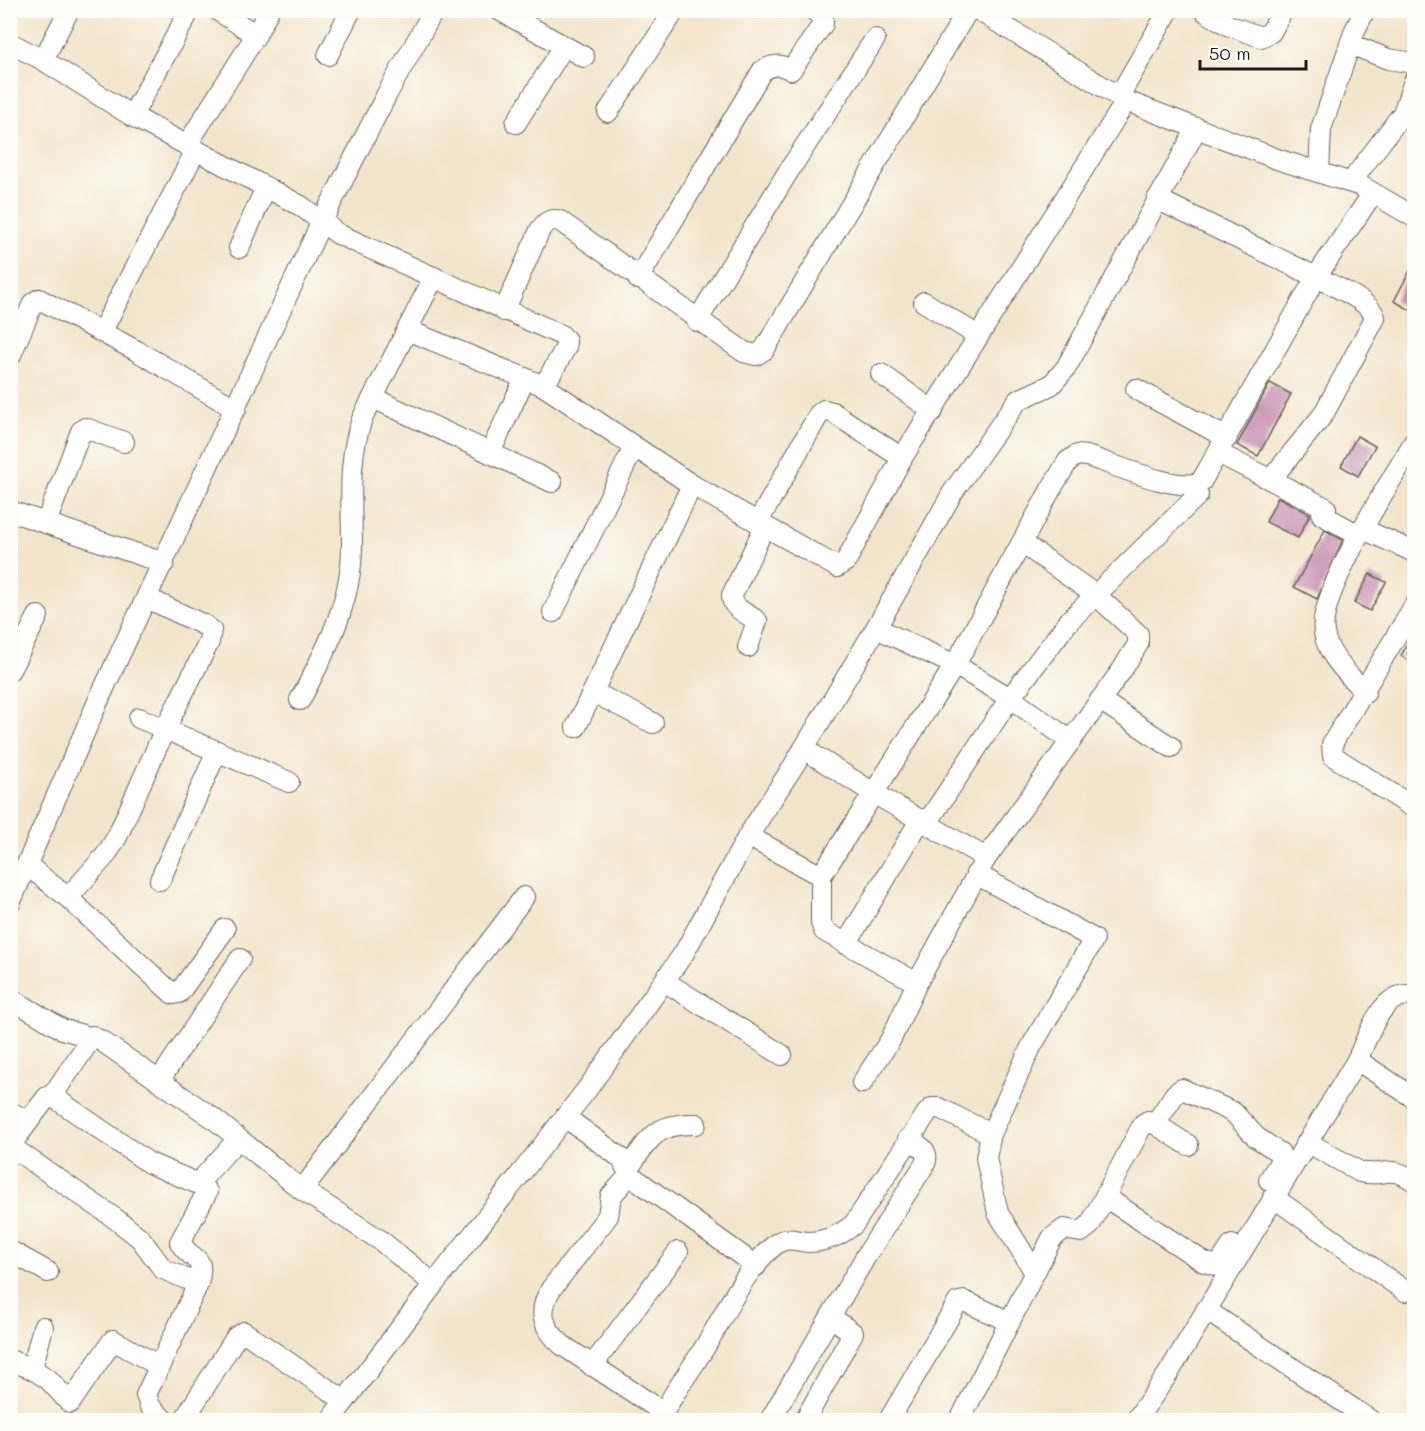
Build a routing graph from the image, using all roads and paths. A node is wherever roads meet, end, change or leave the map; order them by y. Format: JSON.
{"nodes":[{"id":1,"x":69,"y":10,"type":"edge"},
{"id":2,"x":190,"y":10,"type":"edge"},
{"id":3,"x":217,"y":10,"type":"edge"},
{"id":4,"x":269,"y":10,"type":"edge"},
{"id":5,"x":351,"y":10,"type":"edge"},
{"id":6,"x":434,"y":10,"type":"edge"},
{"id":7,"x":499,"y":10,"type":"edge"},
{"id":8,"x":675,"y":10,"type":"edge"},
{"id":9,"x":814,"y":10,"type":"edge"},
{"id":10,"x":968,"y":10,"type":"edge"},
{"id":11,"x":978,"y":10,"type":"edge"},
{"id":12,"x":1169,"y":10,"type":"edge"},
{"id":13,"x":1283,"y":10,"type":"edge"},
{"id":14,"x":1365,"y":10,"type":"edge"},
{"id":15,"x":1205,"y":11,"type":"edge"},
{"id":16,"x":256,"y":35,"type":"junction"},
{"id":17,"x":876,"y":39,"type":"dead end"},
{"id":18,"x":10,"y":43,"type":"edge"},
{"id":19,"x":1350,"y":44,"type":"junction"},
{"id":20,"x":564,"y":46,"type":"junction"},
{"id":21,"x":328,"y":55,"type":"dead end"},
{"id":22,"x":584,"y":57,"type":"dead end"},
{"id":23,"x":43,"y":60,"type":"junction"},
{"id":24,"x":1414,"y":63,"type":"edge"},
{"id":25,"x":1414,"y":81,"type":"edge"},
{"id":26,"x":1123,"y":99,"type":"junction"},
{"id":27,"x":608,"y":111,"type":"dead end"},
{"id":28,"x":132,"y":116,"type":"junction"},
{"id":29,"x":516,"y":123,"type":"dead end"},
{"id":30,"x":1197,"y":128,"type":"junction"},
{"id":31,"x":191,"y":148,"type":"junction"},
{"id":32,"x":1319,"y":172,"type":"junction"},
{"id":33,"x":1351,"y":182,"type":"junction"},
{"id":34,"x":266,"y":187,"type":"junction"},
{"id":35,"x":1373,"y":193,"type":"junction"},
{"id":36,"x":1157,"y":199,"type":"junction"},
{"id":37,"x":1414,"y":217,"type":"edge"},
{"id":38,"x":322,"y":221,"type":"junction"},
{"id":39,"x":239,"y":248,"type":"dead end"},
{"id":40,"x":434,"y":277,"type":"junction"},
{"id":41,"x":1316,"y":277,"type":"junction"},
{"id":42,"x":638,"y":279,"type":"junction"},
{"id":43,"x":924,"y":302,"type":"dead end"},
{"id":44,"x":504,"y":311,"type":"junction"},
{"id":45,"x":697,"y":321,"type":"junction"},
{"id":46,"x":407,"y":330,"type":"junction"},
{"id":47,"x":102,"y":331,"type":"junction"},
{"id":48,"x":978,"y":336,"type":"junction"},
{"id":49,"x":10,"y":357,"type":"edge"},
{"id":50,"x":880,"y":374,"type":"dead end"},
{"id":51,"x":525,"y":378,"type":"junction"},
{"id":52,"x":544,"y":386,"type":"junction"},
{"id":53,"x":1137,"y":389,"type":"dead end"},
{"id":54,"x":373,"y":398,"type":"junction"},
{"id":55,"x":236,"y":409,"type":"junction"},
{"id":56,"x":933,"y":411,"type":"junction"},
{"id":57,"x":124,"y":442,"type":"dead end"},
{"id":58,"x":1414,"y":442,"type":"edge"},
{"id":59,"x":1222,"y":445,"type":"junction"},
{"id":60,"x":634,"y":447,"type":"junction"},
{"id":61,"x":490,"y":453,"type":"junction"},
{"id":62,"x":902,"y":458,"type":"junction"},
{"id":63,"x":1271,"y":479,"type":"junction"},
{"id":64,"x":552,"y":482,"type":"dead end"},
{"id":65,"x":692,"y":485,"type":"junction"},
{"id":66,"x":1198,"y":495,"type":"dead end"},
{"id":67,"x":10,"y":511,"type":"edge"},
{"id":68,"x":46,"y":523,"type":"junction"},
{"id":69,"x":761,"y":524,"type":"junction"},
{"id":70,"x":1365,"y":530,"type":"junction"},
{"id":71,"x":1022,"y":543,"type":"junction"},
{"id":72,"x":1414,"y":552,"type":"edge"},
{"id":73,"x":164,"y":563,"type":"junction"},
{"id":74,"x":1097,"y":596,"type":"junction"},
{"id":75,"x":147,"y":598,"type":"junction"},
{"id":76,"x":1414,"y":606,"type":"edge"},
{"id":77,"x":554,"y":612,"type":"dead end"},
{"id":78,"x":39,"y":616,"type":"dead end"},
{"id":79,"x":876,"y":628,"type":"junction"},
{"id":80,"x":748,"y":647,"type":"dead end"},
{"id":81,"x":955,"y":665,"type":"junction"},
{"id":82,"x":10,"y":670,"type":"edge"},
{"id":83,"x":593,"y":692,"type":"junction"},
{"id":84,"x":1365,"y":693,"type":"junction"},
{"id":85,"x":1010,"y":698,"type":"junction"},
{"id":86,"x":300,"y":700,"type":"dead end"},
{"id":87,"x":1100,"y":700,"type":"junction"},
{"id":88,"x":139,"y":718,"type":"dead end"},
{"id":89,"x":653,"y":723,"type":"dead end"},
{"id":90,"x":576,"y":727,"type":"dead end"},
{"id":91,"x":165,"y":729,"type":"junction"},
{"id":92,"x":1071,"y":741,"type":"junction"},
{"id":93,"x":1171,"y":747,"type":"dead end"},
{"id":94,"x":804,"y":749,"type":"junction"},
{"id":95,"x":217,"y":751,"type":"junction"},
{"id":96,"x":289,"y":782,"type":"dead end"},
{"id":97,"x":875,"y":794,"type":"junction"},
{"id":98,"x":1414,"y":808,"type":"edge"},
{"id":99,"x":924,"y":821,"type":"junction"},
{"id":100,"x":748,"y":836,"type":"junction"},
{"id":101,"x":27,"y":865,"type":"junction"},
{"id":102,"x":981,"y":866,"type":"junction"},
{"id":103,"x":821,"y":876,"type":"junction"},
{"id":104,"x":160,"y":880,"type":"dead end"},
{"id":105,"x":66,"y":897,"type":"junction"},
{"id":106,"x":524,"y":897,"type":"dead end"},
{"id":107,"x":11,"y":902,"type":"edge"},
{"id":108,"x":225,"y":929,"type":"dead end"},
{"id":109,"x":846,"y":944,"type":"junction"},
{"id":110,"x":240,"y":959,"type":"dead end"},
{"id":111,"x":664,"y":981,"type":"junction"},
{"id":112,"x":918,"y":983,"type":"junction"},
{"id":113,"x":1414,"y":996,"type":"edge"},
{"id":114,"x":10,"y":998,"type":"edge"},
{"id":115,"x":93,"y":1036,"type":"junction"},
{"id":116,"x":782,"y":1054,"type":"dead end"},
{"id":117,"x":1357,"y":1060,"type":"junction"},
{"id":118,"x":159,"y":1081,"type":"junction"},
{"id":119,"x":862,"y":1083,"type":"dead end"},
{"id":120,"x":51,"y":1096,"type":"junction"},
{"id":121,"x":1414,"y":1098,"type":"edge"},
{"id":122,"x":10,"y":1112,"type":"edge"},
{"id":123,"x":565,"y":1117,"type":"junction"},
{"id":124,"x":28,"y":1121,"type":"junction"},
{"id":125,"x":696,"y":1124,"type":"dead end"},
{"id":126,"x":1155,"y":1124,"type":"junction"},
{"id":127,"x":991,"y":1134,"type":"junction"},
{"id":128,"x":238,"y":1139,"type":"junction"},
{"id":129,"x":909,"y":1139,"type":"junction"},
{"id":130,"x":1307,"y":1142,"type":"junction"},
{"id":131,"x":1188,"y":1145,"type":"dead end"},
{"id":132,"x":10,"y":1146,"type":"edge"},
{"id":133,"x":629,"y":1172,"type":"junction"},
{"id":134,"x":1414,"y":1181,"type":"edge"},
{"id":135,"x":201,"y":1185,"type":"junction"},
{"id":136,"x":302,"y":1190,"type":"junction"},
{"id":137,"x":1105,"y":1197,"type":"junction"},
{"id":138,"x":1273,"y":1197,"type":"junction"},
{"id":139,"x":1249,"y":1228,"type":"junction"},
{"id":140,"x":10,"y":1251,"type":"edge"},
{"id":141,"x":678,"y":1252,"type":"dead end"},
{"id":142,"x":756,"y":1266,"type":"junction"},
{"id":143,"x":1034,"y":1271,"type":"junction"},
{"id":144,"x":48,"y":1272,"type":"dead end"},
{"id":145,"x":198,"y":1284,"type":"junction"},
{"id":146,"x":434,"y":1284,"type":"junction"},
{"id":147,"x":1405,"y":1291,"type":"dead end"},
{"id":148,"x":1206,"y":1310,"type":"junction"},
{"id":149,"x":831,"y":1317,"type":"junction"},
{"id":150,"x":1010,"y":1322,"type":"junction"},
{"id":151,"x":43,"y":1327,"type":"dead end"},
{"id":152,"x":10,"y":1360,"type":"edge"},
{"id":153,"x":159,"y":1366,"type":"junction"},
{"id":154,"x":592,"y":1366,"type":"junction"},
{"id":155,"x":32,"y":1369,"type":"junction"},
{"id":156,"x":345,"y":1401,"type":"junction"},
{"id":157,"x":68,"y":1412,"type":"edge"},
{"id":158,"x":661,"y":1416,"type":"edge"},
{"id":159,"x":164,"y":1420,"type":"edge"},
{"id":160,"x":184,"y":1420,"type":"edge"},
{"id":161,"x":333,"y":1420,"type":"edge"},
{"id":162,"x":770,"y":1420,"type":"edge"},
{"id":163,"x":805,"y":1420,"type":"edge"},
{"id":164,"x":889,"y":1420,"type":"edge"},
{"id":165,"x":960,"y":1420,"type":"edge"},
{"id":166,"x":1136,"y":1420,"type":"edge"},
{"id":167,"x":1370,"y":1420,"type":"edge"}],
"edges":[{"from":1,"to":23,"type":"street"},
{"from":2,"to":28,"type":"street"},
{"from":3,"to":16,"type":"street"},
{"from":4,"to":16,"type":"street"},
{"from":5,"to":21,"type":"street"},
{"from":6,"to":38,"type":"street"},
{"from":7,"to":20,"type":"street"},
{"from":8,"to":27,"type":"street"},
{"from":9,"to":42,"type":"street"},
{"from":10,"to":45,"type":"street"},
{"from":11,"to":26,"type":"street"},
{"from":12,"to":26,"type":"street"},
{"from":13,"to":15,"type":"street"},
{"from":14,"to":19,"type":"street"},
{"from":16,"to":31,"type":"street"},
{"from":17,"to":45,"type":"street"},
{"from":18,"to":23,"type":"street"},
{"from":19,"to":24,"type":"street"},
{"from":19,"to":32,"type":"street"},
{"from":20,"to":22,"type":"street"},
{"from":20,"to":29,"type":"street"},
{"from":23,"to":28,"type":"street"},
{"from":25,"to":33,"type":"street"},
{"from":26,"to":30,"type":"street"},
{"from":26,"to":48,"type":"street"},
{"from":28,"to":31,"type":"street"},
{"from":30,"to":32,"type":"street"},
{"from":30,"to":36,"type":"street"},
{"from":31,"to":34,"type":"street"},
{"from":31,"to":47,"type":"street"},
{"from":32,"to":33,"type":"street"},
{"from":33,"to":35,"type":"street"},
{"from":34,"to":38,"type":"street"},
{"from":34,"to":39,"type":"street"},
{"from":35,"to":37,"type":"street"},
{"from":35,"to":41,"type":"street"},
{"from":36,"to":41,"type":"street"},
{"from":36,"to":79,"type":"street"},
{"from":38,"to":40,"type":"street"},
{"from":38,"to":55,"type":"street"},
{"from":40,"to":44,"type":"street"},
{"from":40,"to":46,"type":"street"},
{"from":41,"to":59,"type":"street"},
{"from":41,"to":63,"type":"street"},
{"from":42,"to":44,"type":"street"},
{"from":42,"to":45,"type":"street"},
{"from":43,"to":48,"type":"street"},
{"from":44,"to":52,"type":"street"},
{"from":46,"to":51,"type":"street"},
{"from":46,"to":54,"type":"street"},
{"from":47,"to":49,"type":"street"},
{"from":47,"to":55,"type":"street"},
{"from":48,"to":56,"type":"street"},
{"from":50,"to":56,"type":"street"},
{"from":51,"to":52,"type":"street"},
{"from":51,"to":61,"type":"street"},
{"from":52,"to":60,"type":"street"},
{"from":53,"to":59,"type":"street"},
{"from":54,"to":61,"type":"street"},
{"from":54,"to":86,"type":"street"},
{"from":55,"to":73,"type":"street"},
{"from":56,"to":62,"type":"street"},
{"from":57,"to":68,"type":"street"},
{"from":58,"to":70,"type":"street"},
{"from":59,"to":63,"type":"street"},
{"from":59,"to":71,"type":"street"},
{"from":60,"to":65,"type":"street"},
{"from":60,"to":77,"type":"street"},
{"from":61,"to":64,"type":"street"},
{"from":62,"to":69,"type":"street"},
{"from":62,"to":69,"type":"street"},
{"from":63,"to":70,"type":"street"},
{"from":65,"to":69,"type":"street"},
{"from":65,"to":83,"type":"street"},
{"from":66,"to":74,"type":"street"},
{"from":67,"to":68,"type":"street"},
{"from":68,"to":73,"type":"street"},
{"from":69,"to":80,"type":"street"},
{"from":70,"to":72,"type":"street"},
{"from":70,"to":84,"type":"street"},
{"from":71,"to":74,"type":"street"},
{"from":71,"to":81,"type":"street"},
{"from":73,"to":75,"type":"street"},
{"from":74,"to":85,"type":"street"},
{"from":74,"to":87,"type":"street"},
{"from":75,"to":91,"type":"street"},
{"from":75,"to":101,"type":"street"},
{"from":76,"to":84,"type":"street"},
{"from":78,"to":82,"type":"street"},
{"from":79,"to":81,"type":"street"},
{"from":79,"to":94,"type":"street"},
{"from":81,"to":85,"type":"street"},
{"from":81,"to":97,"type":"street"},
{"from":83,"to":89,"type":"street"},
{"from":83,"to":90,"type":"street"},
{"from":84,"to":98,"type":"street"},
{"from":85,"to":92,"type":"street"},
{"from":85,"to":99,"type":"street"},
{"from":87,"to":92,"type":"street"},
{"from":87,"to":93,"type":"street"},
{"from":88,"to":91,"type":"street"},
{"from":91,"to":95,"type":"street"},
{"from":91,"to":105,"type":"street"},
{"from":92,"to":102,"type":"street"},
{"from":94,"to":97,"type":"street"},
{"from":94,"to":100,"type":"street"},
{"from":95,"to":96,"type":"street"},
{"from":95,"to":104,"type":"street"},
{"from":97,"to":99,"type":"street"},
{"from":97,"to":103,"type":"street"},
{"from":99,"to":102,"type":"street"},
{"from":99,"to":109,"type":"street"},
{"from":100,"to":103,"type":"street"},
{"from":100,"to":111,"type":"street"},
{"from":101,"to":105,"type":"street"},
{"from":101,"to":107,"type":"street"},
{"from":102,"to":112,"type":"street"},
{"from":102,"to":127,"type":"street"},
{"from":103,"to":109,"type":"street"},
{"from":105,"to":108,"type":"street"},
{"from":106,"to":136,"type":"street"},
{"from":109,"to":112,"type":"street"},
{"from":110,"to":118,"type":"street"},
{"from":111,"to":116,"type":"street"},
{"from":111,"to":123,"type":"street"},
{"from":112,"to":119,"type":"street"},
{"from":113,"to":117,"type":"street"},
{"from":114,"to":115,"type":"street"},
{"from":115,"to":118,"type":"street"},
{"from":115,"to":120,"type":"street"},
{"from":117,"to":121,"type":"street"},
{"from":117,"to":130,"type":"street"},
{"from":118,"to":128,"type":"street"},
{"from":120,"to":124,"type":"street"},
{"from":120,"to":135,"type":"street"},
{"from":122,"to":124,"type":"street"},
{"from":123,"to":133,"type":"street"},
{"from":123,"to":146,"type":"street"},
{"from":124,"to":132,"type":"street"},
{"from":125,"to":133,"type":"street"},
{"from":126,"to":131,"type":"street"},
{"from":126,"to":137,"type":"street"},
{"from":126,"to":139,"type":"street"},
{"from":127,"to":129,"type":"street"},
{"from":127,"to":143,"type":"street"},
{"from":128,"to":135,"type":"street"},
{"from":128,"to":136,"type":"street"},
{"from":129,"to":142,"type":"street"},
{"from":129,"to":149,"type":"street"},
{"from":130,"to":134,"type":"street"},
{"from":130,"to":138,"type":"street"},
{"from":132,"to":145,"type":"street"},
{"from":133,"to":142,"type":"street"},
{"from":133,"to":154,"type":"street"},
{"from":135,"to":145,"type":"street"},
{"from":136,"to":146,"type":"street"},
{"from":137,"to":139,"type":"street"},
{"from":137,"to":143,"type":"street"},
{"from":138,"to":139,"type":"street"},
{"from":138,"to":147,"type":"street"},
{"from":139,"to":148,"type":"street"},
{"from":140,"to":144,"type":"street"},
{"from":141,"to":154,"type":"street"},
{"from":142,"to":158,"type":"street"},
{"from":143,"to":150,"type":"street"},
{"from":145,"to":153,"type":"street"},
{"from":146,"to":156,"type":"street"},
{"from":148,"to":166,"type":"street"},
{"from":148,"to":167,"type":"street"},
{"from":149,"to":162,"type":"street"},
{"from":149,"to":163,"type":"street"},
{"from":150,"to":164,"type":"street"},
{"from":150,"to":165,"type":"street"},
{"from":151,"to":155,"type":"street"},
{"from":152,"to":155,"type":"street"},
{"from":153,"to":157,"type":"street"},
{"from":153,"to":159,"type":"street"},
{"from":154,"to":158,"type":"street"},
{"from":155,"to":157,"type":"street"},
{"from":156,"to":160,"type":"street"},
{"from":156,"to":161,"type":"street"}]}
